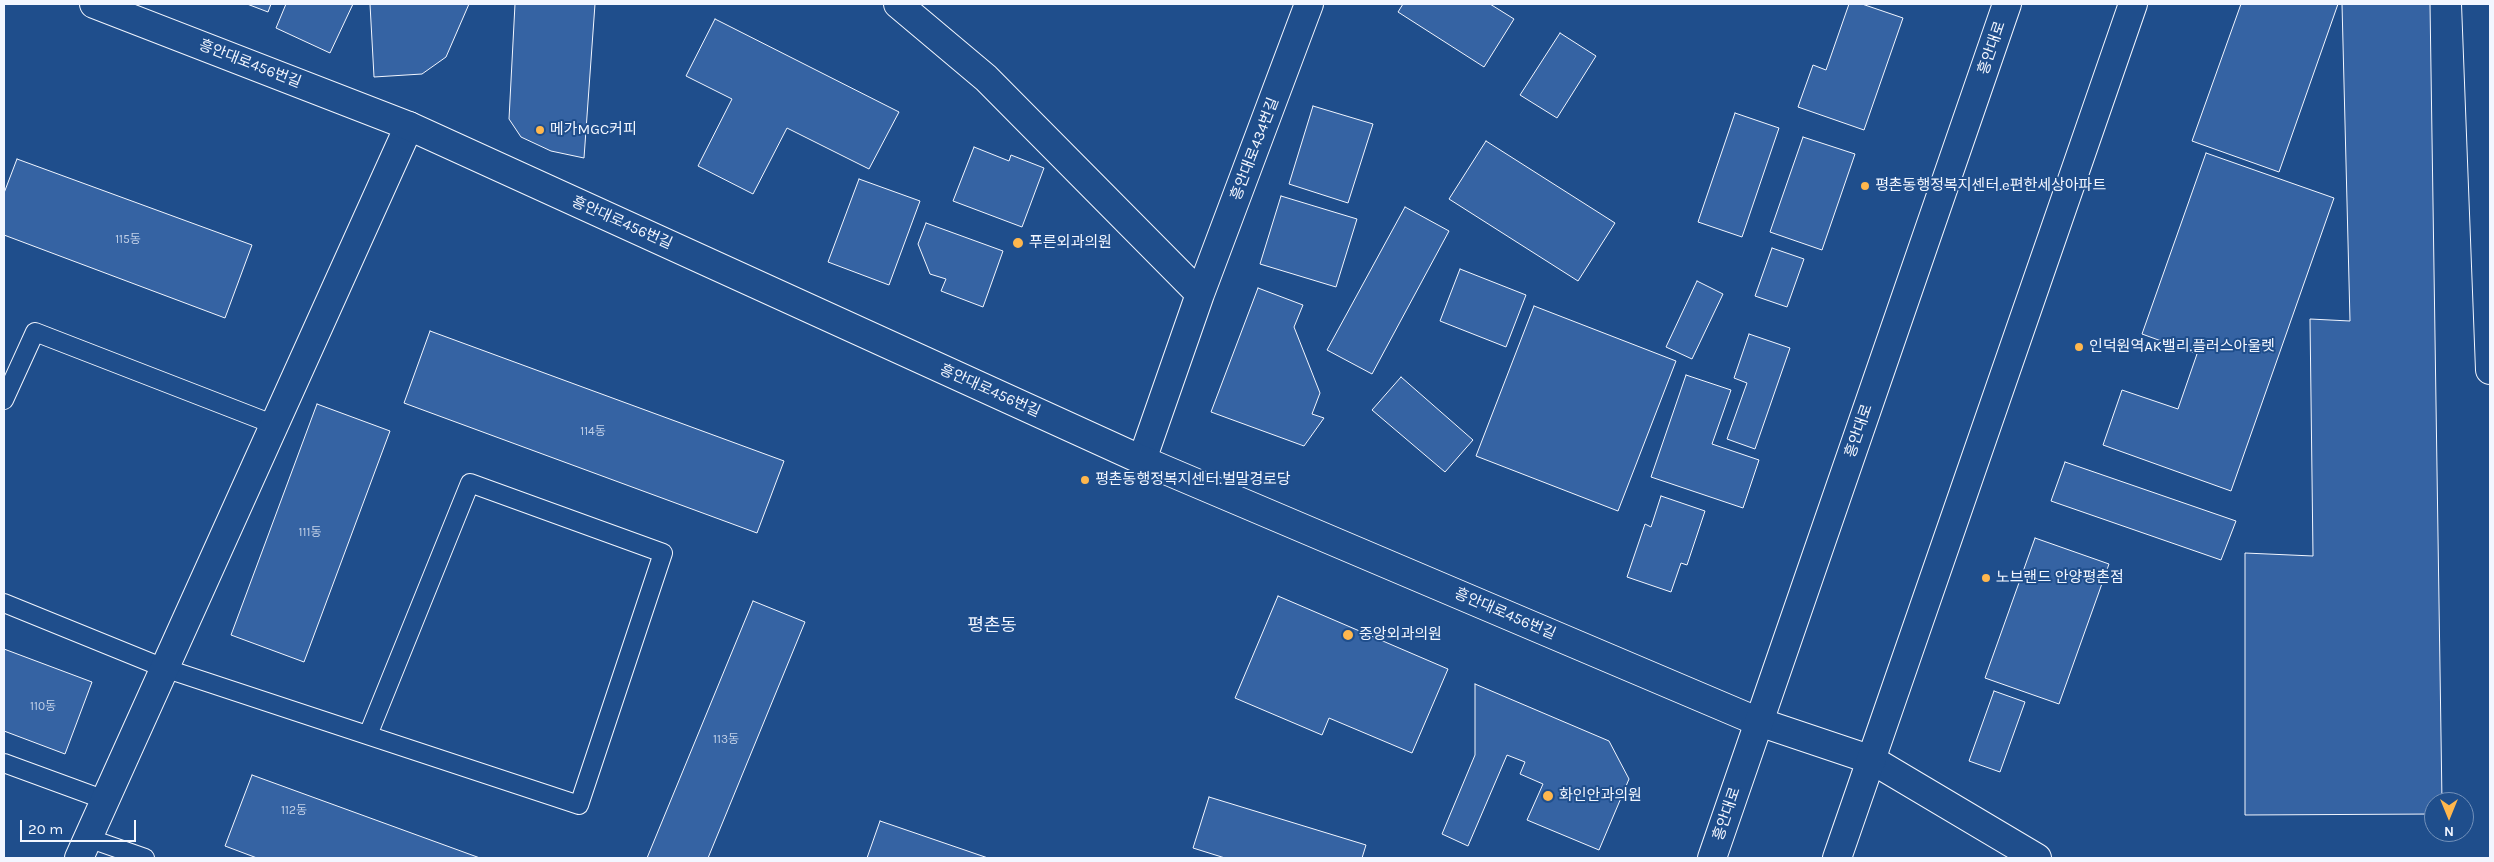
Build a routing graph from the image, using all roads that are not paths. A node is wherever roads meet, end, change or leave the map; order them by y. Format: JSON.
{"nodes":[{"id":1,"x":94,"y":4,"type":"edge"},
{"id":2,"x":898,"y":4,"type":"edge"},
{"id":3,"x":1309,"y":4,"type":"edge"},
{"id":4,"x":2007,"y":4,"type":"edge"},
{"id":5,"x":2133,"y":4,"type":"edge"},
{"id":6,"x":2476,"y":4,"type":"edge"},
{"id":7,"x":409,"y":126,"type":"junction"},
{"id":8,"x":1200,"y":294,"type":"junction"},
{"id":9,"x":2490,"y":370,"type":"edge"},
{"id":10,"x":4,"y":400,"type":"edge"},
{"id":11,"x":275,"y":425,"type":"junction"},
{"id":12,"x":1142,"y":460,"type":"junction"},
{"id":13,"x":4,"y":603,"type":"edge"},
{"id":14,"x":164,"y":668,"type":"junction"},
{"id":15,"x":1758,"y":722,"type":"junction"},
{"id":16,"x":368,"y":735,"type":"junction"},
{"id":17,"x":1872,"y":760,"type":"junction"},
{"id":18,"x":4,"y":763,"type":"edge"},
{"id":19,"x":105,"y":800,"type":"junction"},
{"id":20,"x":84,"y":848,"type":"edge"},
{"id":21,"x":145,"y":858,"type":"edge"},
{"id":22,"x":1712,"y":858,"type":"edge"},
{"id":23,"x":1836,"y":858,"type":"edge"},
{"id":24,"x":2037,"y":858,"type":"edge"}],
"edges":[{"from":1,"to":7,"type":"street","name":"흥안대로456번길"},
{"from":2,"to":8,"type":"street"},
{"from":3,"to":8,"type":"street","name":"흥안대로434번길"},
{"from":4,"to":15,"type":"street","name":"흥안대로"},
{"from":5,"to":17,"type":"street"},
{"from":6,"to":9,"type":"street"},
{"from":7,"to":11,"type":"street"},
{"from":7,"to":12,"type":"street","name":"흥안대로456번길"},
{"from":8,"to":12,"type":"street"},
{"from":10,"to":11,"type":"lane"},
{"from":11,"to":14,"type":"street"},
{"from":12,"to":15,"type":"street","name":"흥안대로456번길"},
{"from":13,"to":14,"type":"lane"},
{"from":14,"to":16,"type":"lane"},
{"from":14,"to":19,"type":"street"},
{"from":15,"to":17,"type":"street","name":"흥안대로456번길"},
{"from":15,"to":22,"type":"street","name":"흥안대로"},
{"from":16,"to":16,"type":"lane"},
{"from":17,"to":23,"type":"street"},
{"from":17,"to":24,"type":"street"},
{"from":18,"to":19,"type":"lane"},
{"from":19,"to":20,"type":"street"},
{"from":20,"to":21,"type":"lane"}]}
